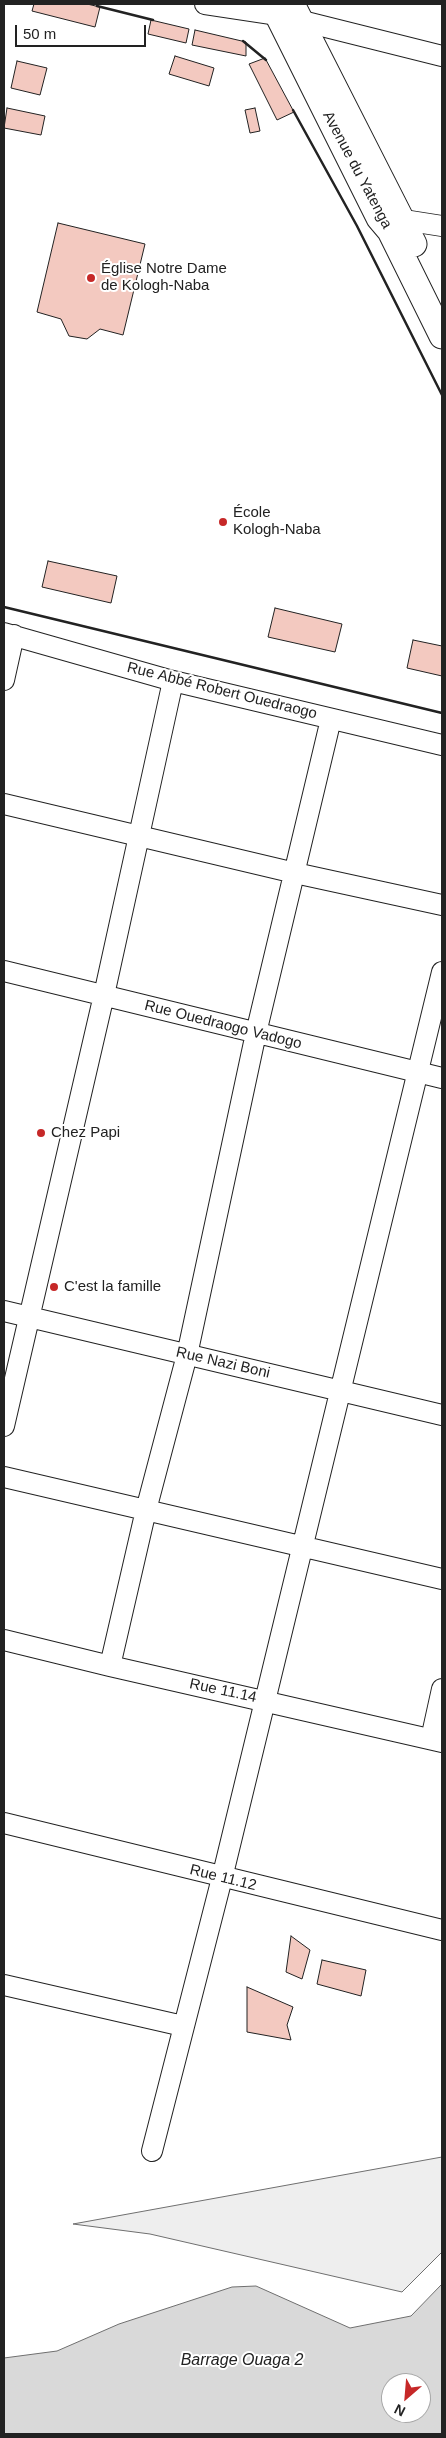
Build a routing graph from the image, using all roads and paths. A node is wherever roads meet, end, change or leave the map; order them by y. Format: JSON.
{"nodes":[{"id":1,"x":205,"y":4,"type":"edge"},
{"id":2,"x":286,"y":11,"type":"edge"},
{"id":3,"x":442,"y":56,"type":"edge"},
{"id":4,"x":390,"y":218,"type":"junction"},
{"id":5,"x":442,"y":226,"type":"edge"},
{"id":6,"x":442,"y":300,"type":"edge"},
{"id":7,"x":442,"y":336,"type":"edge"},
{"id":8,"x":9,"y":634,"type":"edge"},
{"id":9,"x":4,"y":680,"type":"edge"},
{"id":10,"x":173,"y":681,"type":"junction"},
{"id":11,"x":331,"y":719,"type":"junction"},
{"id":12,"x":442,"y":745,"type":"edge"},
{"id":13,"x":4,"y":804,"type":"edge"},
{"id":14,"x":140,"y":836,"type":"junction"},
{"id":15,"x":295,"y":873,"type":"junction"},
{"id":16,"x":442,"y":905,"type":"edge"},
{"id":17,"x":4,"y":971,"type":"edge"},
{"id":18,"x":442,"y":972,"type":"edge"},
{"id":19,"x":104,"y":995,"type":"junction"},
{"id":20,"x":256,"y":1033,"type":"junction"},
{"id":21,"x":418,"y":1072,"type":"junction"},
{"id":22,"x":442,"y":1078,"type":"edge"},
{"id":23,"x":4,"y":1311,"type":"edge"},
{"id":24,"x":30,"y":1317,"type":"junction"},
{"id":25,"x":187,"y":1355,"type":"junction"},
{"id":26,"x":340,"y":1391,"type":"junction"},
{"id":27,"x":442,"y":1415,"type":"edge"},
{"id":28,"x":4,"y":1426,"type":"edge"},
{"id":29,"x":4,"y":1477,"type":"edge"},
{"id":30,"x":146,"y":1510,"type":"junction"},
{"id":31,"x":303,"y":1545,"type":"junction"},
{"id":32,"x":442,"y":1579,"type":"edge"},
{"id":33,"x":4,"y":1640,"type":"edge"},
{"id":34,"x":110,"y":1666,"type":"junction"},
{"id":35,"x":442,"y":1688,"type":"edge"},
{"id":36,"x":265,"y":1700,"type":"junction"},
{"id":37,"x":436,"y":1740,"type":"edge"},
{"id":38,"x":4,"y":1823,"type":"edge"},
{"id":39,"x":222,"y":1878,"type":"junction"},
{"id":40,"x":442,"y":1930,"type":"edge"},
{"id":41,"x":4,"y":1985,"type":"edge"},
{"id":42,"x":183,"y":2026,"type":"junction"},
{"id":43,"x":152,"y":2151,"type":"dead end"}],
"edges":[{"from":1,"to":2,"type":"street"},
{"from":2,"to":3,"type":"street"},
{"from":2,"to":4,"type":"main road","name":"Avenue du Yatenga"},
{"from":4,"to":5,"type":"street"},
{"from":4,"to":6,"type":"main road","name":"Avenue du Yatenga"},
{"from":4,"to":7,"type":"main road","name":"Avenue du Yatenga"},
{"from":8,"to":9,"type":"street"},
{"from":8,"to":10,"type":"street","name":"Rue Abbé Robert Ouedraogo"},
{"from":10,"to":11,"type":"street","name":"Rue Abbé Robert Ouedraogo"},
{"from":10,"to":14,"type":"street"},
{"from":11,"to":12,"type":"street","name":"Rue Abbé Robert Ouedraogo"},
{"from":11,"to":15,"type":"street"},
{"from":13,"to":14,"type":"street"},
{"from":14,"to":15,"type":"street"},
{"from":14,"to":19,"type":"street"},
{"from":15,"to":16,"type":"street"},
{"from":15,"to":20,"type":"street"},
{"from":17,"to":19,"type":"street","name":"Rue Ouedraogo Vadogo"},
{"from":18,"to":21,"type":"street"},
{"from":19,"to":20,"type":"street","name":"Rue Ouedraogo Vadogo"},
{"from":19,"to":24,"type":"street"},
{"from":20,"to":21,"type":"street","name":"Rue Ouedraogo Vadogo"},
{"from":20,"to":25,"type":"street"},
{"from":21,"to":22,"type":"street","name":"Rue Ouedraogo Vadogo"},
{"from":21,"to":26,"type":"street"},
{"from":23,"to":24,"type":"street","name":"Rue Nazi Boni"},
{"from":24,"to":25,"type":"street","name":"Rue Nazi Boni"},
{"from":24,"to":28,"type":"street"},
{"from":25,"to":26,"type":"street","name":"Rue Nazi Boni"},
{"from":25,"to":30,"type":"street"},
{"from":26,"to":27,"type":"street","name":"Rue Nazi Boni"},
{"from":26,"to":31,"type":"street"},
{"from":29,"to":30,"type":"street"},
{"from":30,"to":31,"type":"street"},
{"from":30,"to":34,"type":"street"},
{"from":31,"to":32,"type":"street"},
{"from":31,"to":36,"type":"street"},
{"from":33,"to":34,"type":"street","name":"Rue 11.14"},
{"from":34,"to":36,"type":"street","name":"Rue 11.14"},
{"from":35,"to":37,"type":"street"},
{"from":36,"to":37,"type":"street","name":"Rue 11.14"},
{"from":36,"to":39,"type":"street"},
{"from":38,"to":39,"type":"street","name":"Rue 11.12"},
{"from":39,"to":40,"type":"street","name":"Rue 11.12"},
{"from":39,"to":42,"type":"street"},
{"from":41,"to":42,"type":"street"},
{"from":42,"to":43,"type":"street"}]}
